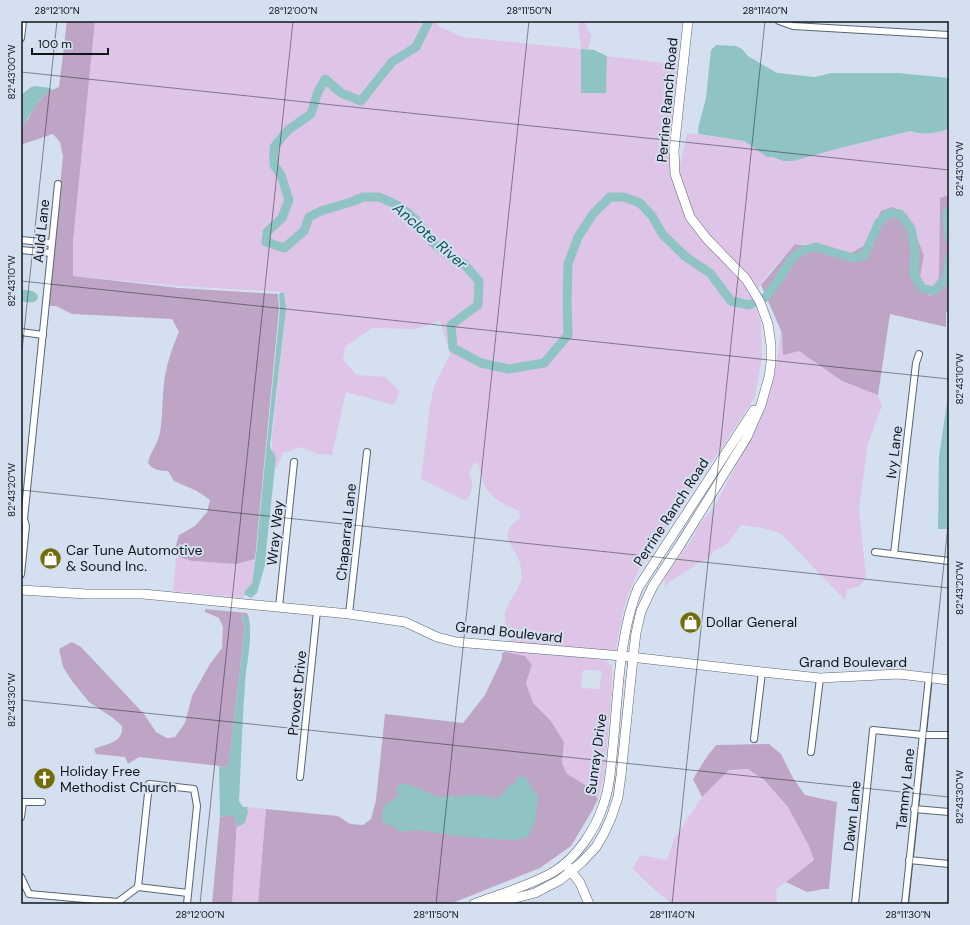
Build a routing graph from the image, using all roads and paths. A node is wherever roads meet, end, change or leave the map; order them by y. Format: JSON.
{"nodes":[{"id":1,"x":23,"y":21,"type":"edge"},
{"id":2,"x":688,"y":21,"type":"edge"},
{"id":3,"x":779,"y":21,"type":"edge"},
{"id":4,"x":949,"y":35,"type":"edge"},
{"id":5,"x":21,"y":38,"type":"edge"},
{"id":6,"x":58,"y":184,"type":"dead end"},
{"id":7,"x":21,"y":240,"type":"edge"},
{"id":8,"x":52,"y":243,"type":"junction"},
{"id":9,"x":21,"y":250,"type":"edge"},
{"id":10,"x":51,"y":253,"type":"junction"},
{"id":11,"x":21,"y":332,"type":"edge"},
{"id":12,"x":43,"y":335,"type":"junction"},
{"id":13,"x":920,"y":354,"type":"dead end"},
{"id":14,"x":764,"y":391,"type":"junction"},
{"id":15,"x":367,"y":452,"type":"dead end"},
{"id":16,"x":294,"y":462,"type":"dead end"},
{"id":17,"x":22,"y":516,"type":"edge"},
{"id":18,"x":875,"y":552,"type":"dead end"},
{"id":19,"x":894,"y":554,"type":"junction"},
{"id":20,"x":949,"y":563,"type":"edge"},
{"id":21,"x":21,"y":574,"type":"edge"},
{"id":22,"x":21,"y":590,"type":"edge"},
{"id":23,"x":279,"y":607,"type":"junction"},
{"id":24,"x":317,"y":611,"type":"junction"},
{"id":25,"x":349,"y":614,"type":"junction"},
{"id":26,"x":622,"y":656,"type":"junction"},
{"id":27,"x":633,"y":658,"type":"junction"},
{"id":28,"x":762,"y":672,"type":"junction"},
{"id":29,"x":929,"y":677,"type":"junction"},
{"id":30,"x":820,"y":678,"type":"junction"},
{"id":31,"x":949,"y":680,"type":"edge"},
{"id":32,"x":923,"y":735,"type":"junction"},
{"id":33,"x":949,"y":735,"type":"edge"},
{"id":34,"x":754,"y":739,"type":"dead end"},
{"id":35,"x":811,"y":752,"type":"dead end"},
{"id":36,"x":300,"y":777,"type":"dead end"},
{"id":37,"x":42,"y":802,"type":"dead end"},
{"id":38,"x":914,"y":809,"type":"junction"},
{"id":39,"x":949,"y":812,"type":"edge"},
{"id":40,"x":21,"y":817,"type":"edge"},
{"id":41,"x":910,"y":860,"type":"junction"},
{"id":42,"x":565,"y":863,"type":"junction"},
{"id":43,"x":949,"y":864,"type":"edge"},
{"id":44,"x":571,"y":871,"type":"junction"},
{"id":45,"x":21,"y":876,"type":"edge"},
{"id":46,"x":138,"y":888,"type":"junction"},
{"id":47,"x":188,"y":893,"type":"junction"},
{"id":48,"x":187,"y":904,"type":"edge"},
{"id":49,"x":474,"y":904,"type":"edge"},
{"id":50,"x":492,"y":904,"type":"edge"},
{"id":51,"x":589,"y":904,"type":"edge"},
{"id":52,"x":855,"y":904,"type":"edge"},
{"id":53,"x":905,"y":904,"type":"edge"}],
"edges":[{"from":1,"to":5,"type":"street"},
{"from":2,"to":14,"type":"street","name":"Perrine Ranch Road"},
{"from":3,"to":4,"type":"street"},
{"from":6,"to":8,"type":"street","name":"Auld Lane"},
{"from":7,"to":8,"type":"street"},
{"from":8,"to":10,"type":"street","name":"Auld Lane"},
{"from":9,"to":10,"type":"street"},
{"from":10,"to":12,"type":"street","name":"Auld Lane"},
{"from":11,"to":12,"type":"street"},
{"from":12,"to":17,"type":"street","name":"Auld Lane"},
{"from":13,"to":19,"type":"street","name":"Ivy Lane"},
{"from":14,"to":26,"type":"street","name":"Perrine Ranch Road"},
{"from":14,"to":27,"type":"street","name":"Perrine Ranch Road"},
{"from":15,"to":25,"type":"street","name":"Chaparral Lane"},
{"from":16,"to":23,"type":"street","name":"Wray Way"},
{"from":17,"to":21,"type":"street","name":"Auld Lane"},
{"from":18,"to":19,"type":"street"},
{"from":19,"to":20,"type":"street"},
{"from":22,"to":23,"type":"street","name":"Grand Boulevard"},
{"from":23,"to":24,"type":"street","name":"Grand Boulevard"},
{"from":24,"to":25,"type":"street","name":"Grand Boulevard"},
{"from":24,"to":36,"type":"street","name":"Provost Drive"},
{"from":25,"to":26,"type":"street","name":"Grand Boulevard"},
{"from":26,"to":27,"type":"street","name":"Grand Boulevard"},
{"from":26,"to":42,"type":"street","name":"Sunray Drive"},
{"from":27,"to":28,"type":"street","name":"Grand Boulevard"},
{"from":27,"to":44,"type":"street","name":"Sunray Drive"},
{"from":28,"to":30,"type":"street","name":"Grand Boulevard"},
{"from":28,"to":34,"type":"street"},
{"from":29,"to":30,"type":"street","name":"Grand Boulevard"},
{"from":29,"to":31,"type":"street","name":"Grand Boulevard"},
{"from":29,"to":32,"type":"street","name":"Tammy Lane"},
{"from":30,"to":35,"type":"street"},
{"from":32,"to":33,"type":"street"},
{"from":32,"to":38,"type":"street","name":"Tammy Lane"},
{"from":32,"to":52,"type":"street","name":"Dawn Lane"},
{"from":37,"to":40,"type":"street"},
{"from":38,"to":39,"type":"street"},
{"from":38,"to":41,"type":"street","name":"Tammy Lane"},
{"from":41,"to":43,"type":"street"},
{"from":41,"to":53,"type":"street","name":"Tammy Lane"},
{"from":42,"to":44,"type":"street"},
{"from":42,"to":49,"type":"street","name":"Sunray Drive"},
{"from":44,"to":50,"type":"street","name":"Sunray Drive"},
{"from":44,"to":51,"type":"street"},
{"from":45,"to":46,"type":"street"},
{"from":46,"to":47,"type":"street"},
{"from":46,"to":47,"type":"street"},
{"from":47,"to":48,"type":"street"}]}
